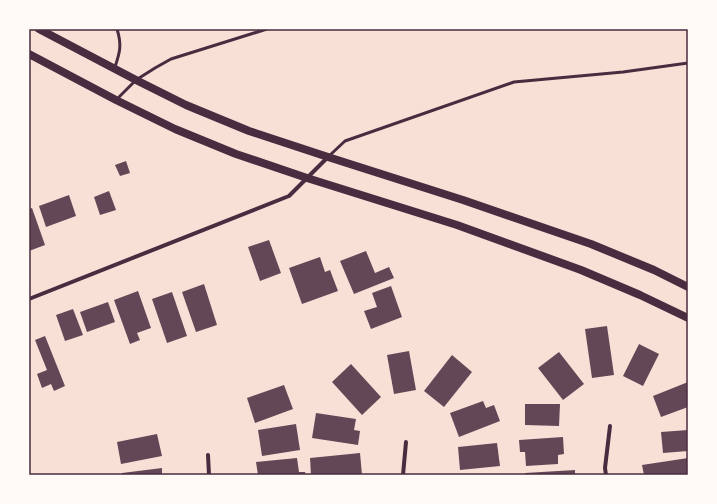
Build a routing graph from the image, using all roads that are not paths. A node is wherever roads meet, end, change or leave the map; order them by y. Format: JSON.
{"nodes":[{"id":1,"x":39,"y":29,"type":"edge"},
{"id":2,"x":117,"y":29,"type":"edge"},
{"id":3,"x":266,"y":29,"type":"edge"},
{"id":4,"x":29,"y":54,"type":"edge"},
{"id":5,"x":688,"y":63,"type":"edge"},
{"id":6,"x":114,"y":69,"type":"junction"},
{"id":7,"x":136,"y":80,"type":"junction"},
{"id":8,"x":116,"y":100,"type":"junction"},
{"id":9,"x":328,"y":157,"type":"junction"},
{"id":10,"x":307,"y":178,"type":"junction"},
{"id":11,"x":688,"y":286,"type":"edge"},
{"id":12,"x":29,"y":299,"type":"edge"},
{"id":13,"x":688,"y":318,"type":"edge"},
{"id":14,"x":610,"y":426,"type":"dead end"},
{"id":15,"x":406,"y":442,"type":"dead end"},
{"id":16,"x":208,"y":455,"type":"dead end"},
{"id":17,"x":209,"y":475,"type":"edge"},
{"id":18,"x":403,"y":475,"type":"edge"},
{"id":19,"x":606,"y":475,"type":"edge"}],
"edges":[{"from":1,"to":6,"type":"main road"},
{"from":2,"to":6,"type":"lane"},
{"from":3,"to":7,"type":"lane"},
{"from":4,"to":8,"type":"main road"},
{"from":5,"to":9,"type":"lane"},
{"from":6,"to":7,"type":"main road"},
{"from":7,"to":8,"type":"lane"},
{"from":7,"to":9,"type":"main road"},
{"from":8,"to":10,"type":"main road"},
{"from":9,"to":10,"type":"street"},
{"from":9,"to":11,"type":"main road"},
{"from":10,"to":12,"type":"street"},
{"from":10,"to":13,"type":"main road"},
{"from":14,"to":19,"type":"street"},
{"from":15,"to":18,"type":"street"},
{"from":16,"to":17,"type":"street"}]}
